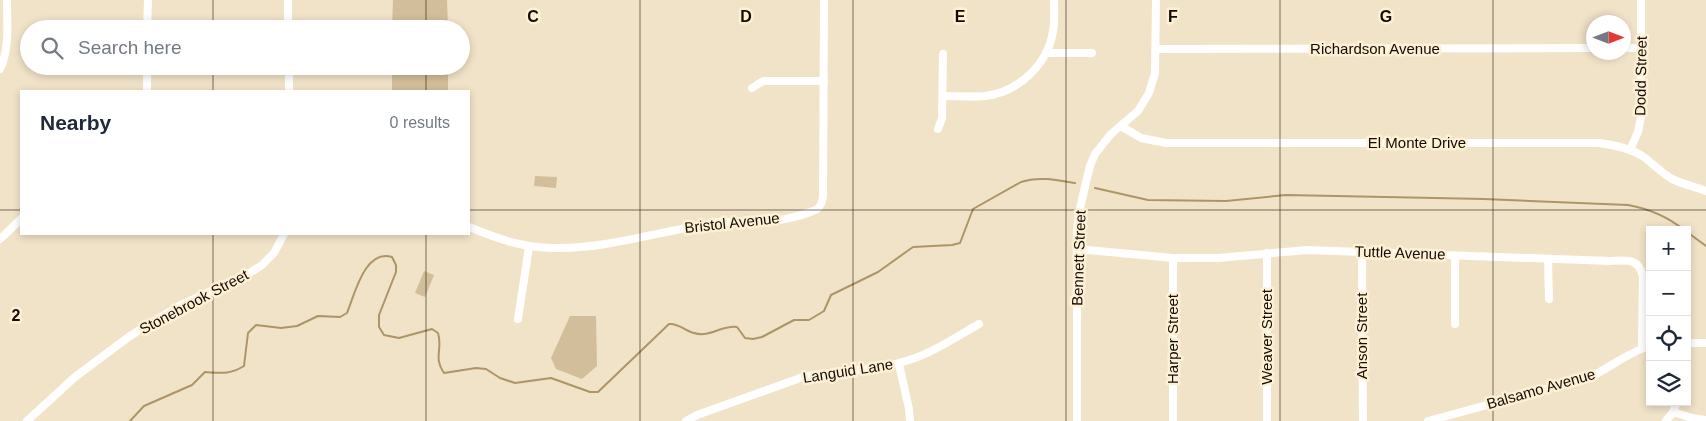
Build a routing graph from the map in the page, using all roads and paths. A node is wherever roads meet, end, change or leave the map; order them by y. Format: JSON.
{"nodes":[{"id":1,"x":8,"y":0,"type":"edge"},
{"id":2,"x":148,"y":0,"type":"edge"},
{"id":3,"x":288,"y":0,"type":"edge"},
{"id":4,"x":824,"y":0,"type":"edge"},
{"id":5,"x":1054,"y":0,"type":"edge"},
{"id":6,"x":1156,"y":0,"type":"edge"},
{"id":7,"x":1641,"y":0,"type":"edge"},
{"id":8,"x":148,"y":20,"type":"edge"},
{"id":9,"x":288,"y":20,"type":"edge"},
{"id":10,"x":1586,"y":48,"type":"edge"},
{"id":11,"x":1631,"y":48,"type":"edge"},
{"id":12,"x":1641,"y":48,"type":"junction"},
{"id":13,"x":1156,"y":49,"type":"junction"},
{"id":14,"x":1046,"y":53,"type":"junction"},
{"id":15,"x":1092,"y":53,"type":"dead end"},
{"id":16,"x":943,"y":54,"type":"dead end"},
{"id":17,"x":0,"y":70,"type":"edge"},
{"id":18,"x":147,"y":75,"type":"edge"},
{"id":19,"x":288,"y":75,"type":"edge"},
{"id":20,"x":824,"y":81,"type":"junction"},
{"id":21,"x":752,"y":88,"type":"dead end"},
{"id":22,"x":147,"y":90,"type":"edge"},
{"id":23,"x":289,"y":90,"type":"edge"},
{"id":24,"x":943,"y":96,"type":"junction"},
{"id":25,"x":1121,"y":126,"type":"junction"},
{"id":26,"x":938,"y":129,"type":"dead end"},
{"id":27,"x":1630,"y":150,"type":"junction"},
{"id":28,"x":1706,"y":191,"type":"edge"},
{"id":29,"x":20,"y":220,"type":"edge"},
{"id":30,"x":470,"y":227,"type":"edge"},
{"id":31,"x":283,"y":235,"type":"edge"},
{"id":32,"x":0,"y":239,"type":"edge"},
{"id":33,"x":529,"y":246,"type":"junction"},
{"id":34,"x":1077,"y":249,"type":"junction"},
{"id":35,"x":1362,"y":252,"type":"junction"},
{"id":36,"x":1267,"y":253,"type":"junction"},
{"id":37,"x":1455,"y":256,"type":"junction"},
{"id":38,"x":1173,"y":258,"type":"junction"},
{"id":39,"x":1548,"y":259,"type":"junction"},
{"id":40,"x":1549,"y":299,"type":"dead end"},
{"id":41,"x":518,"y":319,"type":"dead end"},
{"id":42,"x":979,"y":324,"type":"dead end"},
{"id":43,"x":1455,"y":324,"type":"dead end"},
{"id":44,"x":1691,"y":343,"type":"edge"},
{"id":45,"x":1706,"y":343,"type":"edge"},
{"id":46,"x":1646,"y":347,"type":"edge"},
{"id":47,"x":898,"y":364,"type":"junction"},
{"id":48,"x":1675,"y":406,"type":"edge"},
{"id":49,"x":1673,"y":412,"type":"junction"},
{"id":50,"x":1440,"y":420,"type":"edge"},
{"id":51,"x":1706,"y":420,"type":"edge"},
{"id":52,"x":27,"y":421,"type":"edge"},
{"id":53,"x":686,"y":421,"type":"edge"},
{"id":54,"x":910,"y":421,"type":"edge"},
{"id":55,"x":1077,"y":421,"type":"edge"},
{"id":56,"x":1173,"y":421,"type":"edge"},
{"id":57,"x":1267,"y":421,"type":"edge"},
{"id":58,"x":1362,"y":421,"type":"edge"},
{"id":59,"x":1428,"y":421,"type":"edge"},
{"id":60,"x":1666,"y":421,"type":"edge"}],
"edges":[{"from":1,"to":17,"type":"street"},
{"from":2,"to":8,"type":"street"},
{"from":3,"to":9,"type":"street"},
{"from":4,"to":20,"type":"street","name":"Bristol Avenue"},
{"from":5,"to":14,"type":"street"},
{"from":6,"to":13,"type":"street","name":"Bennett Street"},
{"from":7,"to":12,"type":"street","name":"Dodd Street"},
{"from":10,"to":13,"type":"street","name":"Richardson Avenue"},
{"from":11,"to":12,"type":"street"},
{"from":12,"to":27,"type":"street","name":"Dodd Street"},
{"from":13,"to":25,"type":"street","name":"Bennett Street"},
{"from":14,"to":15,"type":"street"},
{"from":14,"to":24,"type":"street"},
{"from":16,"to":24,"type":"street"},
{"from":18,"to":22,"type":"street"},
{"from":19,"to":23,"type":"street"},
{"from":20,"to":21,"type":"street"},
{"from":20,"to":33,"type":"street","name":"Bristol Avenue"},
{"from":24,"to":26,"type":"street"},
{"from":25,"to":27,"type":"street","name":"El Monte Drive"},
{"from":25,"to":34,"type":"street","name":"Bennett Street"},
{"from":27,"to":28,"type":"street","name":"El Monte Drive"},
{"from":29,"to":32,"type":"street"},
{"from":30,"to":33,"type":"street","name":"Bristol Avenue"},
{"from":31,"to":52,"type":"street","name":"Stonebrook Street"},
{"from":33,"to":41,"type":"street"},
{"from":34,"to":38,"type":"street","name":"Tuttle Avenue"},
{"from":34,"to":55,"type":"street","name":"Bennett Street"},
{"from":35,"to":36,"type":"street","name":"Tuttle Avenue"},
{"from":35,"to":37,"type":"street","name":"Tuttle Avenue"},
{"from":35,"to":58,"type":"street","name":"Anson Street"},
{"from":36,"to":38,"type":"street","name":"Tuttle Avenue"},
{"from":36,"to":57,"type":"street","name":"Weaver Street"},
{"from":37,"to":39,"type":"street","name":"Tuttle Avenue"},
{"from":37,"to":43,"type":"street"},
{"from":38,"to":56,"type":"street","name":"Harper Street"},
{"from":39,"to":40,"type":"street"},
{"from":39,"to":46,"type":"street","name":"Tuttle Avenue"},
{"from":42,"to":47,"type":"street","name":"Languid Lane"},
{"from":44,"to":45,"type":"street"},
{"from":46,"to":50,"type":"street","name":"Balsamo Avenue"},
{"from":47,"to":53,"type":"street","name":"Languid Lane"},
{"from":47,"to":54,"type":"street"},
{"from":48,"to":49,"type":"street"},
{"from":49,"to":51,"type":"street"},
{"from":49,"to":60,"type":"street"},
{"from":50,"to":59,"type":"street","name":"Balsamo Avenue"}]}
